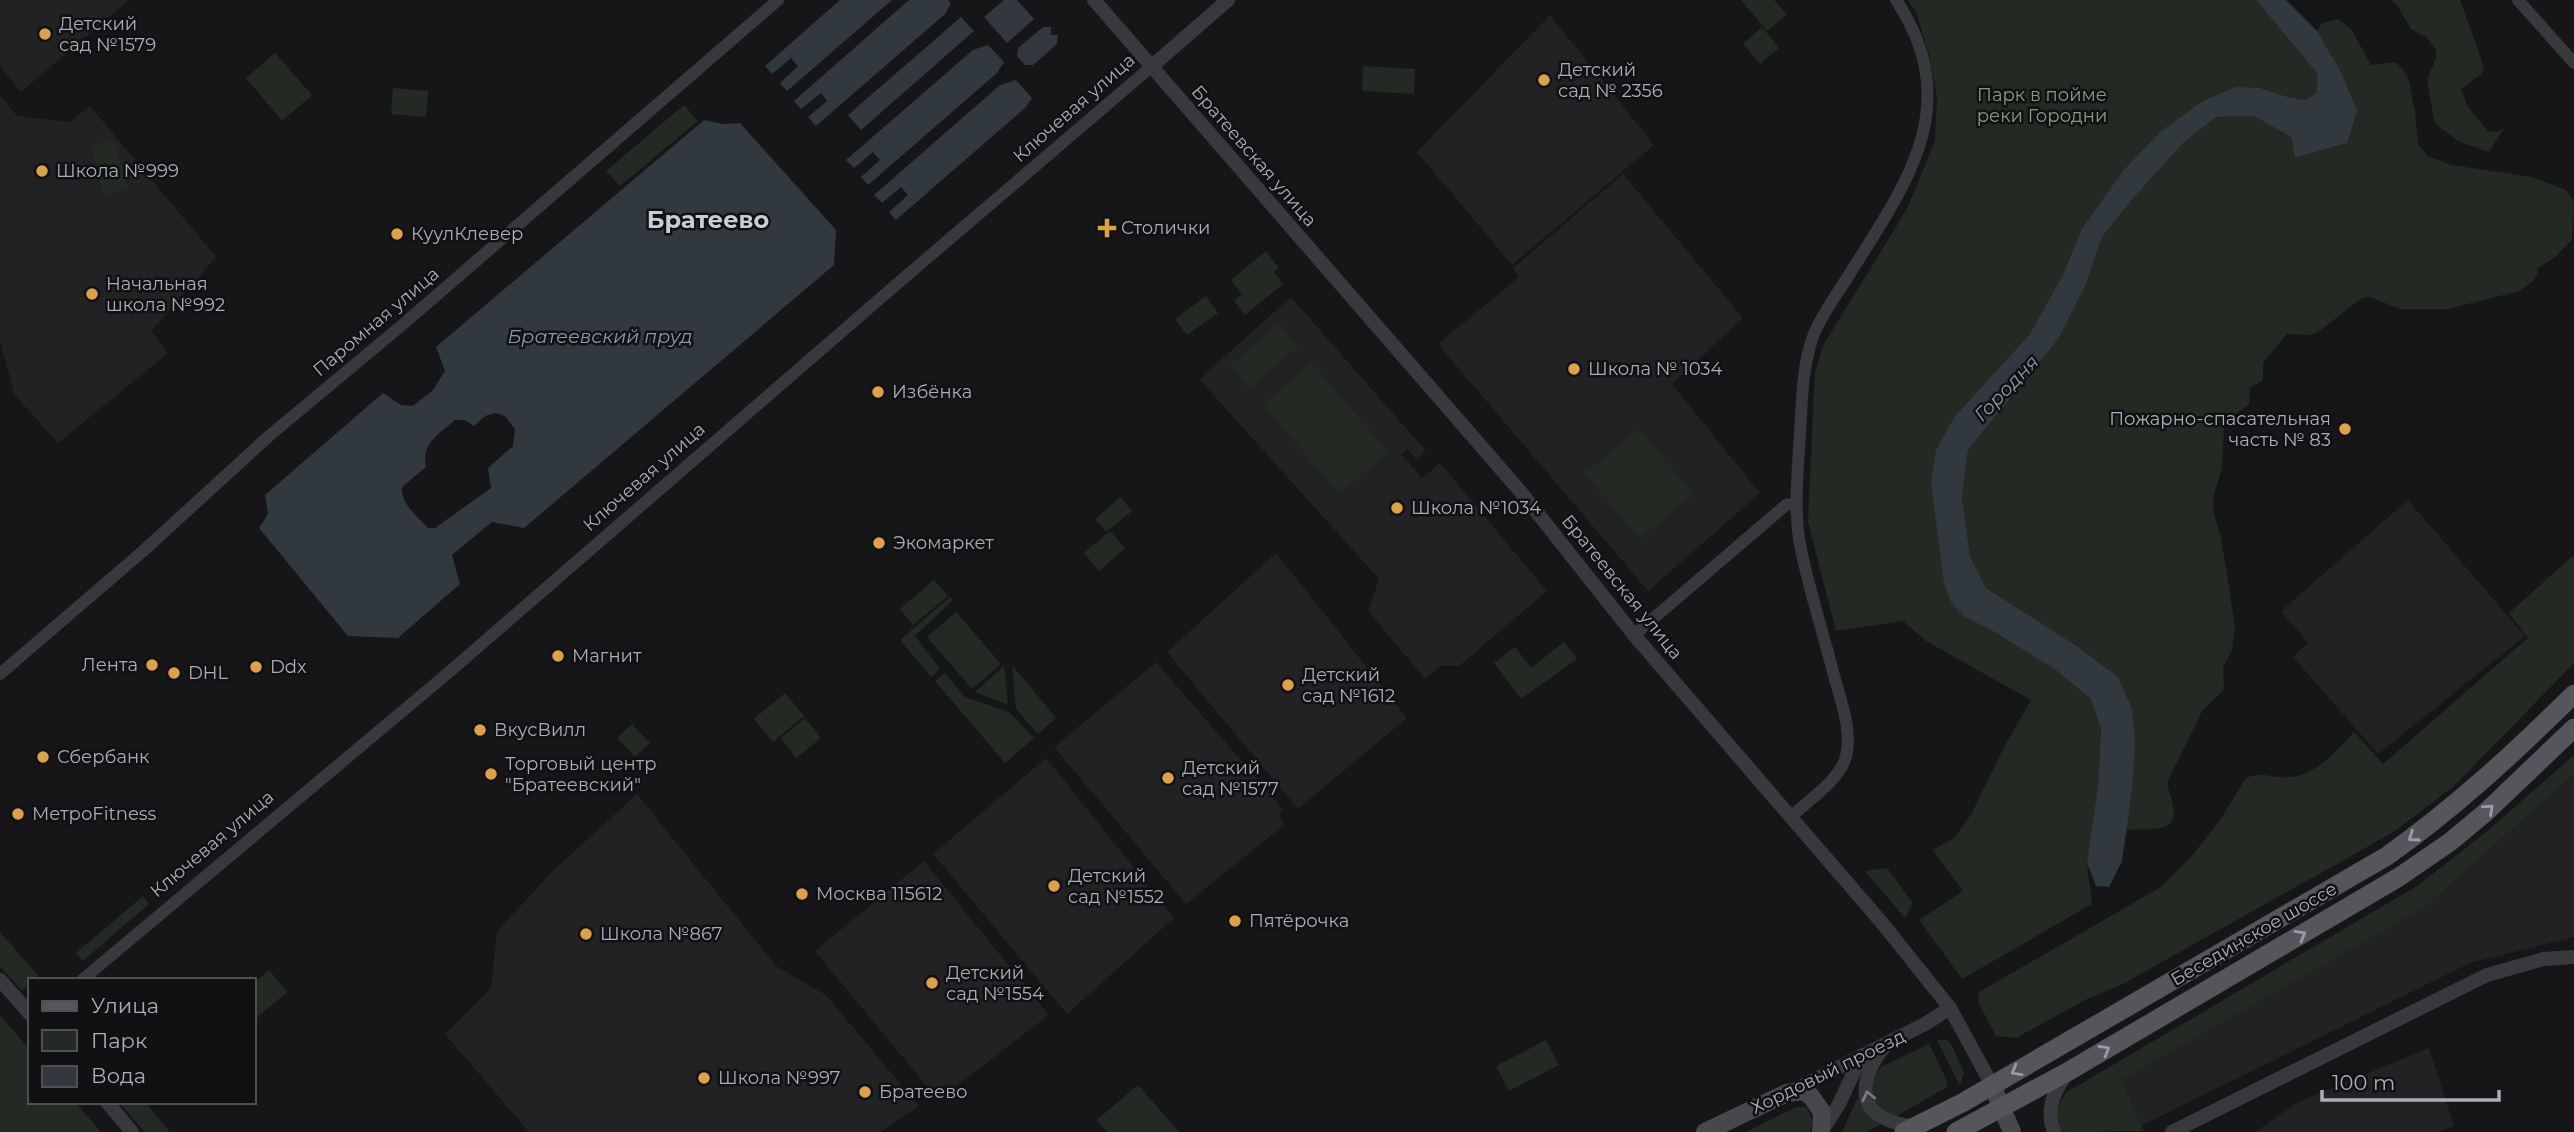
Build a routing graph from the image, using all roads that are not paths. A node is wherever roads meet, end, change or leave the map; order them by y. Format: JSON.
{"nodes":[{"id":1,"x":778,"y":0,"type":"edge"},
{"id":2,"x":1094,"y":0,"type":"edge"},
{"id":3,"x":1228,"y":0,"type":"edge"},
{"id":4,"x":1896,"y":0,"type":"edge"},
{"id":5,"x":2518,"y":0,"type":"edge"},
{"id":6,"x":2574,"y":63,"type":"edge"},
{"id":7,"x":1152,"y":66,"type":"junction"},
{"id":8,"x":1795,"y":504,"type":"junction"},
{"id":9,"x":1634,"y":635,"type":"junction"},
{"id":10,"x":0,"y":674,"type":"edge"},
{"id":11,"x":2574,"y":694,"type":"edge"},
{"id":12,"x":2574,"y":728,"type":"edge"},
{"id":13,"x":1791,"y":817,"type":"junction"},
{"id":14,"x":2574,"y":957,"type":"edge"},
{"id":15,"x":84,"y":978,"type":"edge"},
{"id":16,"x":0,"y":980,"type":"edge"},
{"id":17,"x":1950,"y":1008,"type":"junction"},
{"id":18,"x":28,"y":1012,"type":"edge"},
{"id":19,"x":1888,"y":1042,"type":"junction"},
{"id":20,"x":1862,"y":1055,"type":"junction"},
{"id":21,"x":2069,"y":1071,"type":"junction"},
{"id":22,"x":1992,"y":1086,"type":"junction"},
{"id":23,"x":1787,"y":1093,"type":"junction"},
{"id":24,"x":109,"y":1104,"type":"edge"},
{"id":25,"x":2002,"y":1108,"type":"junction"},
{"id":26,"x":1822,"y":1130,"type":"edge"},
{"id":27,"x":1909,"y":1130,"type":"edge"},
{"id":28,"x":132,"y":1132,"type":"edge"},
{"id":29,"x":1705,"y":1132,"type":"edge"},
{"id":30,"x":1956,"y":1132,"type":"edge"},
{"id":31,"x":2012,"y":1132,"type":"edge"},
{"id":32,"x":2054,"y":1132,"type":"edge"},
{"id":33,"x":2172,"y":1132,"type":"edge"}],
"edges":[{"from":1,"to":10,"type":"street","name":"Паромная улица"},
{"from":2,"to":7,"type":"street","name":"Братеевская улица"},
{"from":3,"to":7,"type":"street","name":"Ключевая улица"},
{"from":4,"to":8,"type":"street"},
{"from":5,"to":6,"type":"street"},
{"from":7,"to":9,"type":"street","name":"Братеевская улица"},
{"from":7,"to":15,"type":"street","name":"Ключевая улица"},
{"from":8,"to":9,"type":"street"},
{"from":8,"to":13,"type":"street"},
{"from":9,"to":13,"type":"street","name":"Братеевская улица"},
{"from":11,"to":22,"type":"main road","name":"Бесединское шоссе","one_way":true},
{"from":21,"to":12,"type":"main road","name":"Бесединское шоссе","one_way":true},
{"from":13,"to":17,"type":"street","name":"Братеевская улица"},
{"from":14,"to":33,"type":"street"},
{"from":16,"to":18,"type":"street"},
{"from":17,"to":19,"type":"street","name":"Хордовый проезд"},
{"from":17,"to":22,"type":"street","name":"Братеевская улица"},
{"from":19,"to":20,"type":"street","name":"Хордовый проезд"},
{"from":27,"to":19,"type":"street","one_way":true},
{"from":20,"to":23,"type":"street","name":"Хордовый проезд"},
{"from":20,"to":26,"type":"street"},
{"from":21,"to":25,"type":"main road","name":"Бесединское шоссе"},
{"from":21,"to":32,"type":"street"},
{"from":22,"to":25,"type":"main road"},
{"from":22,"to":27,"type":"main road","name":"Бесединское шоссе"},
{"from":23,"to":26,"type":"main road"},
{"from":23,"to":29,"type":"main road","name":"Хордовый проезд"},
{"from":24,"to":28,"type":"street"},
{"from":25,"to":30,"type":"main road","name":"Бесединское шоссе"},
{"from":25,"to":31,"type":"main road"}]}
